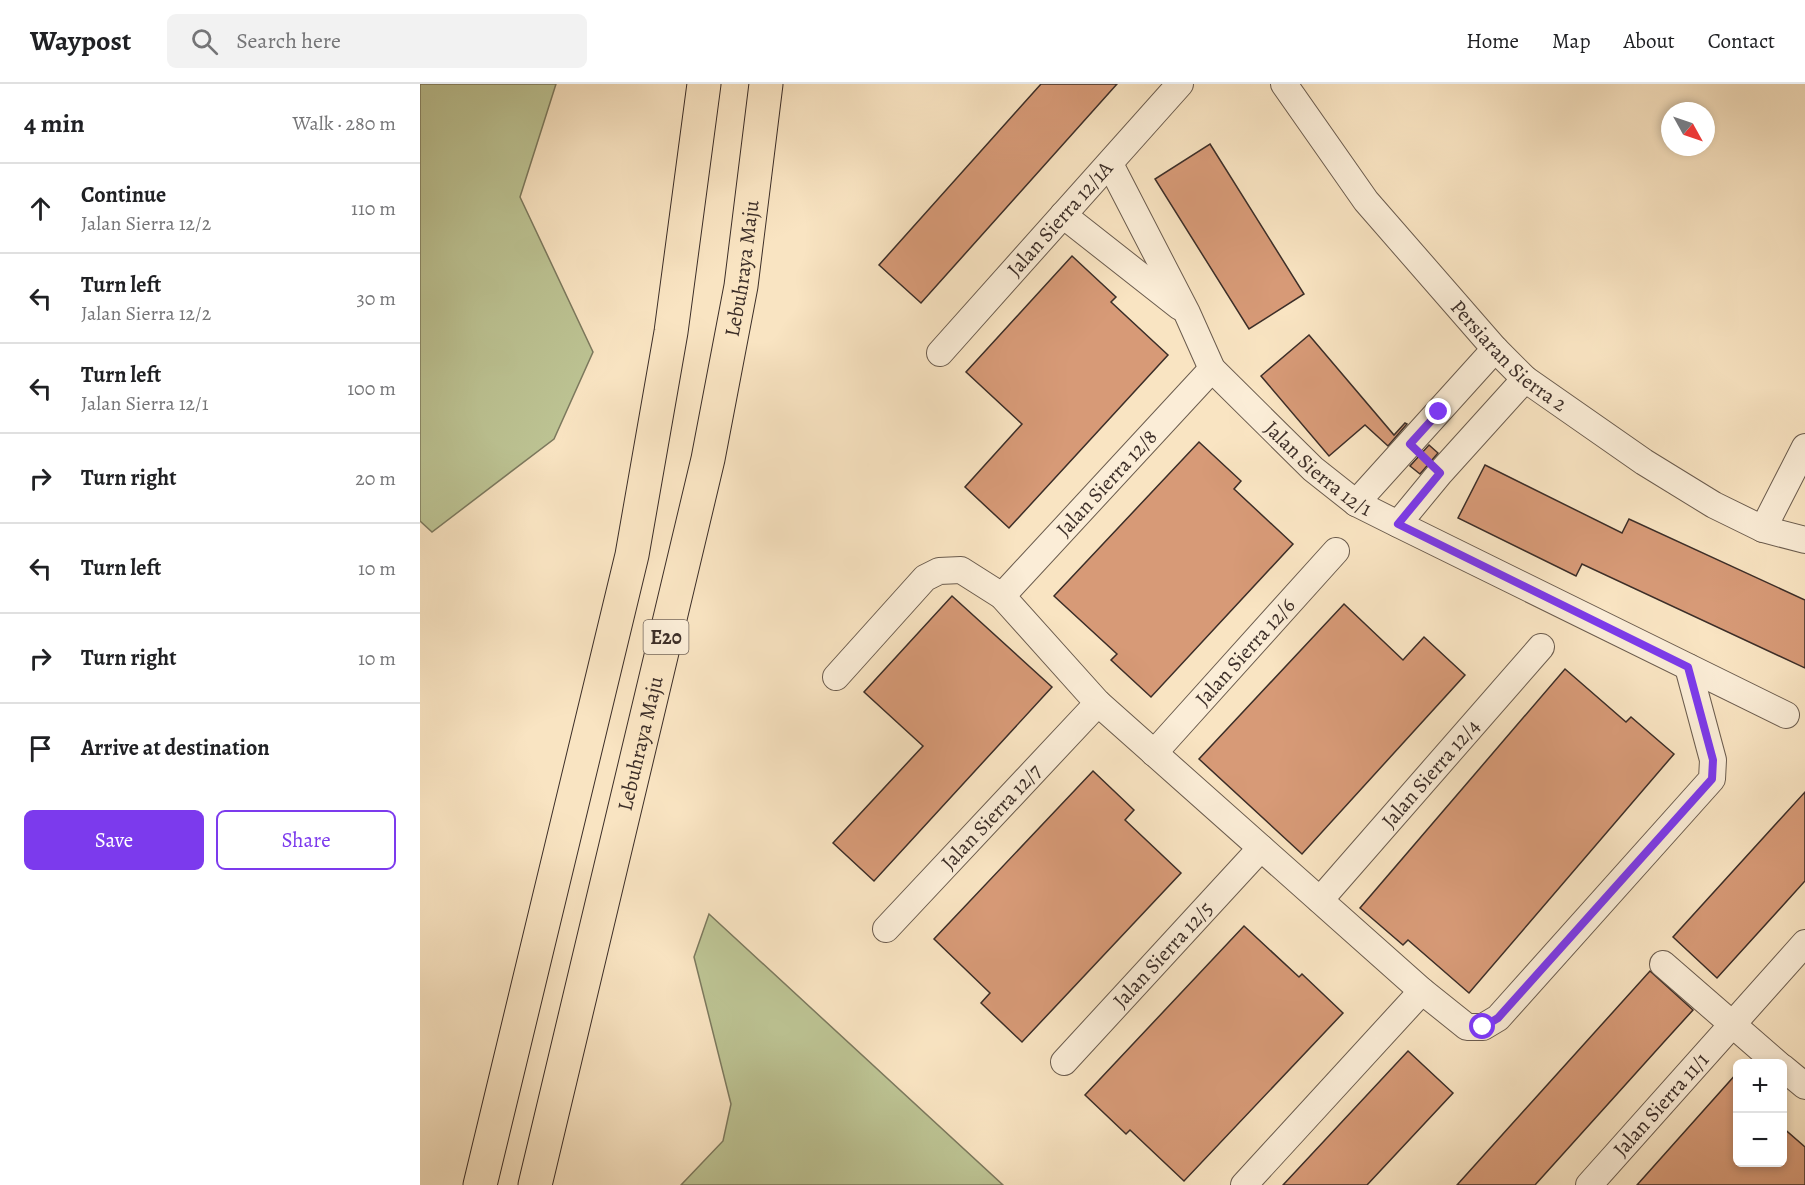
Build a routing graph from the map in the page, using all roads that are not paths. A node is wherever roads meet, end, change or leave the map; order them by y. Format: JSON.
{"nodes":[{"id":1,"x":704,"y":84,"type":"edge"},
{"id":2,"x":766,"y":84,"type":"edge"},
{"id":3,"x":1180,"y":84,"type":"edge"},
{"id":4,"x":1284,"y":84,"type":"edge"},
{"id":5,"x":1110,"y":164,"type":"junction"},
{"id":6,"x":1063,"y":215,"type":"junction"},
{"id":7,"x":1187,"y":313,"type":"junction"},
{"id":8,"x":1495,"y":349,"type":"junction"},
{"id":9,"x":940,"y":353,"type":"dead end"},
{"id":10,"x":1212,"y":369,"type":"junction"},
{"id":11,"x":1526,"y":379,"type":"junction"},
{"id":12,"x":1439,"y":412,"type":"junction"},
{"id":13,"x":1470,"y":439,"type":"junction"},
{"id":14,"x":1410,"y":444,"type":"junction"},
{"id":15,"x":1805,"y":447,"type":"edge"},
{"id":16,"x":1440,"y":473,"type":"junction"},
{"id":17,"x":1356,"y":503,"type":"junction"},
{"id":18,"x":1398,"y":524,"type":"junction"},
{"id":19,"x":1763,"y":529,"type":"junction"},
{"id":20,"x":1805,"y":540,"type":"edge"},
{"id":21,"x":1336,"y":552,"type":"dead end"},
{"id":22,"x":1002,"y":596,"type":"junction"},
{"id":23,"x":1541,"y":647,"type":"dead end"},
{"id":24,"x":1688,"y":667,"type":"junction"},
{"id":25,"x":836,"y":677,"type":"dead end"},
{"id":26,"x":1098,"y":703,"type":"junction"},
{"id":27,"x":1786,"y":715,"type":"dead end"},
{"id":28,"x":1154,"y":753,"type":"junction"},
{"id":29,"x":1261,"y":848,"type":"junction"},
{"id":30,"x":1320,"y":900,"type":"junction"},
{"id":31,"x":886,"y":929,"type":"dead end"},
{"id":32,"x":1805,"y":943,"type":"edge"},
{"id":33,"x":1663,"y":964,"type":"dead end"},
{"id":34,"x":1422,"y":991,"type":"junction"},
{"id":35,"x":1732,"y":1025,"type":"junction"},
{"id":36,"x":1772,"y":1059,"type":"edge"},
{"id":37,"x":1064,"y":1062,"type":"dead end"},
{"id":38,"x":1787,"y":1071,"type":"edge"},
{"id":39,"x":1805,"y":1086,"type":"edge"},
{"id":40,"x":480,"y":1185,"type":"edge"},
{"id":41,"x":535,"y":1185,"type":"edge"},
{"id":42,"x":1244,"y":1185,"type":"edge"},
{"id":43,"x":1589,"y":1185,"type":"edge"}],
"edges":[{"from":1,"to":40,"type":"highway","number":"E20"},
{"from":2,"to":41,"type":"highway","name":"Lebuhraya Maju","number":"E20"},
{"from":3,"to":5,"type":"street","name":"Jalan Sierra 12/1A"},
{"from":4,"to":8,"type":"street","name":"Persiaran Sierra 2"},
{"from":5,"to":6,"type":"street","name":"Jalan Sierra 12/1A"},
{"from":5,"to":7,"type":"street","name":"Jalan Sierra 12/1"},
{"from":6,"to":7,"type":"street"},
{"from":6,"to":9,"type":"street","name":"Jalan Sierra 12/1A"},
{"from":7,"to":10,"type":"street","name":"Jalan Sierra 12/1"},
{"from":8,"to":11,"type":"street","name":"Persiaran Sierra 2"},
{"from":8,"to":12,"type":"street"},
{"from":10,"to":17,"type":"street","name":"Jalan Sierra 12/1"},
{"from":10,"to":22,"type":"street","name":"Jalan Sierra 12/8"},
{"from":11,"to":13,"type":"street"},
{"from":11,"to":19,"type":"street","name":"Persiaran Sierra 2"},
{"from":12,"to":13,"type":"street"},
{"from":12,"to":14,"type":"street"},
{"from":13,"to":16,"type":"street"},
{"from":14,"to":16,"type":"street"},
{"from":14,"to":17,"type":"street"},
{"from":15,"to":19,"type":"street"},
{"from":16,"to":18,"type":"street"},
{"from":17,"to":18,"type":"street","name":"Jalan Sierra 12/1"},
{"from":18,"to":24,"type":"street","name":"Jalan Sierra 12/1"},
{"from":19,"to":20,"type":"street","name":"Persiaran Sierra 2"},
{"from":21,"to":28,"type":"street","name":"Jalan Sierra 12/6"},
{"from":22,"to":25,"type":"street"},
{"from":22,"to":26,"type":"street"},
{"from":23,"to":30,"type":"street","name":"Jalan Sierra 12/4"},
{"from":24,"to":27,"type":"street","name":"Jalan Sierra 12/1"},
{"from":24,"to":34,"type":"street"},
{"from":26,"to":28,"type":"street"},
{"from":26,"to":31,"type":"street","name":"Jalan Sierra 12/7"},
{"from":28,"to":29,"type":"street"},
{"from":29,"to":30,"type":"street"},
{"from":29,"to":37,"type":"street","name":"Jalan Sierra 12/5"},
{"from":30,"to":34,"type":"street"},
{"from":32,"to":35,"type":"street","name":"Jalan Sierra 11/1"},
{"from":33,"to":35,"type":"street"},
{"from":34,"to":42,"type":"street"},
{"from":35,"to":36,"type":"street"},
{"from":35,"to":43,"type":"street","name":"Jalan Sierra 11/1"},
{"from":38,"to":39,"type":"street"}]}
